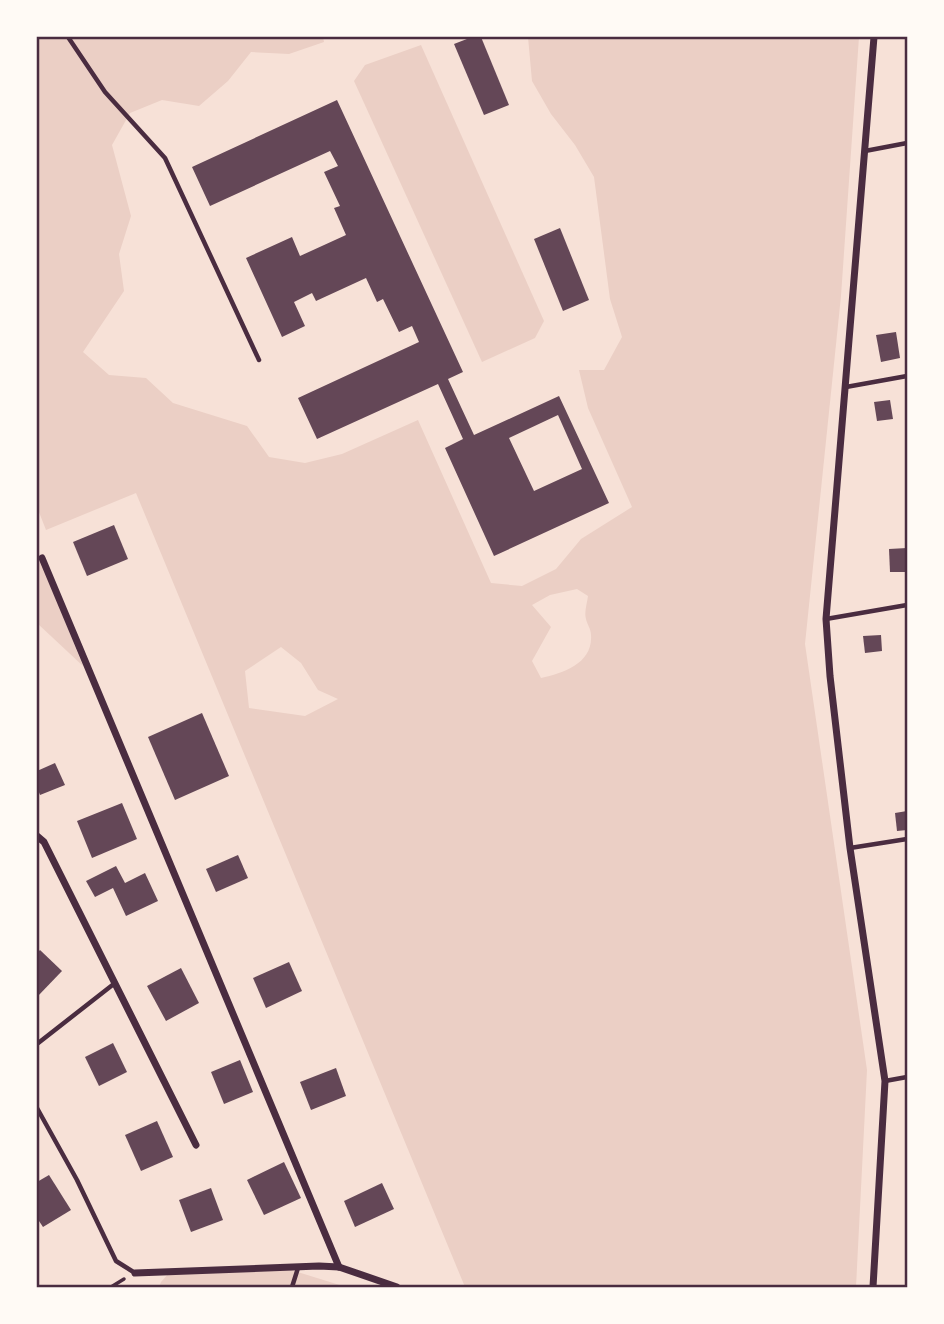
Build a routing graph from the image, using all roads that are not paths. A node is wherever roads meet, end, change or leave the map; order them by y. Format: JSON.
{"nodes":[{"id":1,"x":68,"y":37,"type":"edge"},
{"id":2,"x":874,"y":37,"type":"edge"},
{"id":3,"x":907,"y":143,"type":"edge"},
{"id":4,"x":865,"y":151,"type":"junction"},
{"id":5,"x":259,"y":360,"type":"dead end"},
{"id":6,"x":907,"y":376,"type":"edge"},
{"id":7,"x":846,"y":387,"type":"junction"},
{"id":8,"x":43,"y":558,"type":"dead end"},
{"id":9,"x":907,"y":605,"type":"edge"},
{"id":10,"x":826,"y":619,"type":"junction"},
{"id":11,"x":37,"y":836,"type":"edge"},
{"id":12,"x":907,"y":839,"type":"edge"},
{"id":13,"x":850,"y":848,"type":"junction"},
{"id":14,"x":115,"y":983,"type":"junction"},
{"id":15,"x":37,"y":1044,"type":"edge"},
{"id":16,"x":907,"y":1077,"type":"edge"},
{"id":17,"x":885,"y":1081,"type":"junction"},
{"id":18,"x":37,"y":1108,"type":"edge"},
{"id":19,"x":196,"y":1144,"type":"dead end"},
{"id":20,"x":298,"y":1267,"type":"junction"},
{"id":21,"x":339,"y":1268,"type":"junction"},
{"id":22,"x":135,"y":1273,"type":"joint"},
{"id":23,"x":292,"y":1287,"type":"edge"},
{"id":24,"x":397,"y":1287,"type":"edge"},
{"id":25,"x":873,"y":1287,"type":"edge"}],
"edges":[{"from":1,"to":5,"type":"lane"},
{"from":2,"to":4,"type":"street"},
{"from":3,"to":4,"type":"lane"},
{"from":4,"to":7,"type":"street"},
{"from":6,"to":7,"type":"lane"},
{"from":7,"to":10,"type":"street"},
{"from":8,"to":21,"type":"street"},
{"from":9,"to":10,"type":"lane"},
{"from":10,"to":13,"type":"street"},
{"from":11,"to":14,"type":"street"},
{"from":12,"to":13,"type":"lane"},
{"from":13,"to":17,"type":"street"},
{"from":14,"to":15,"type":"lane"},
{"from":14,"to":19,"type":"street"},
{"from":16,"to":17,"type":"lane"},
{"from":17,"to":25,"type":"street"},
{"from":18,"to":22,"type":"lane"},
{"from":20,"to":21,"type":"street"},
{"from":20,"to":22,"type":"street"},
{"from":20,"to":23,"type":"lane"},
{"from":21,"to":24,"type":"street"}]}
